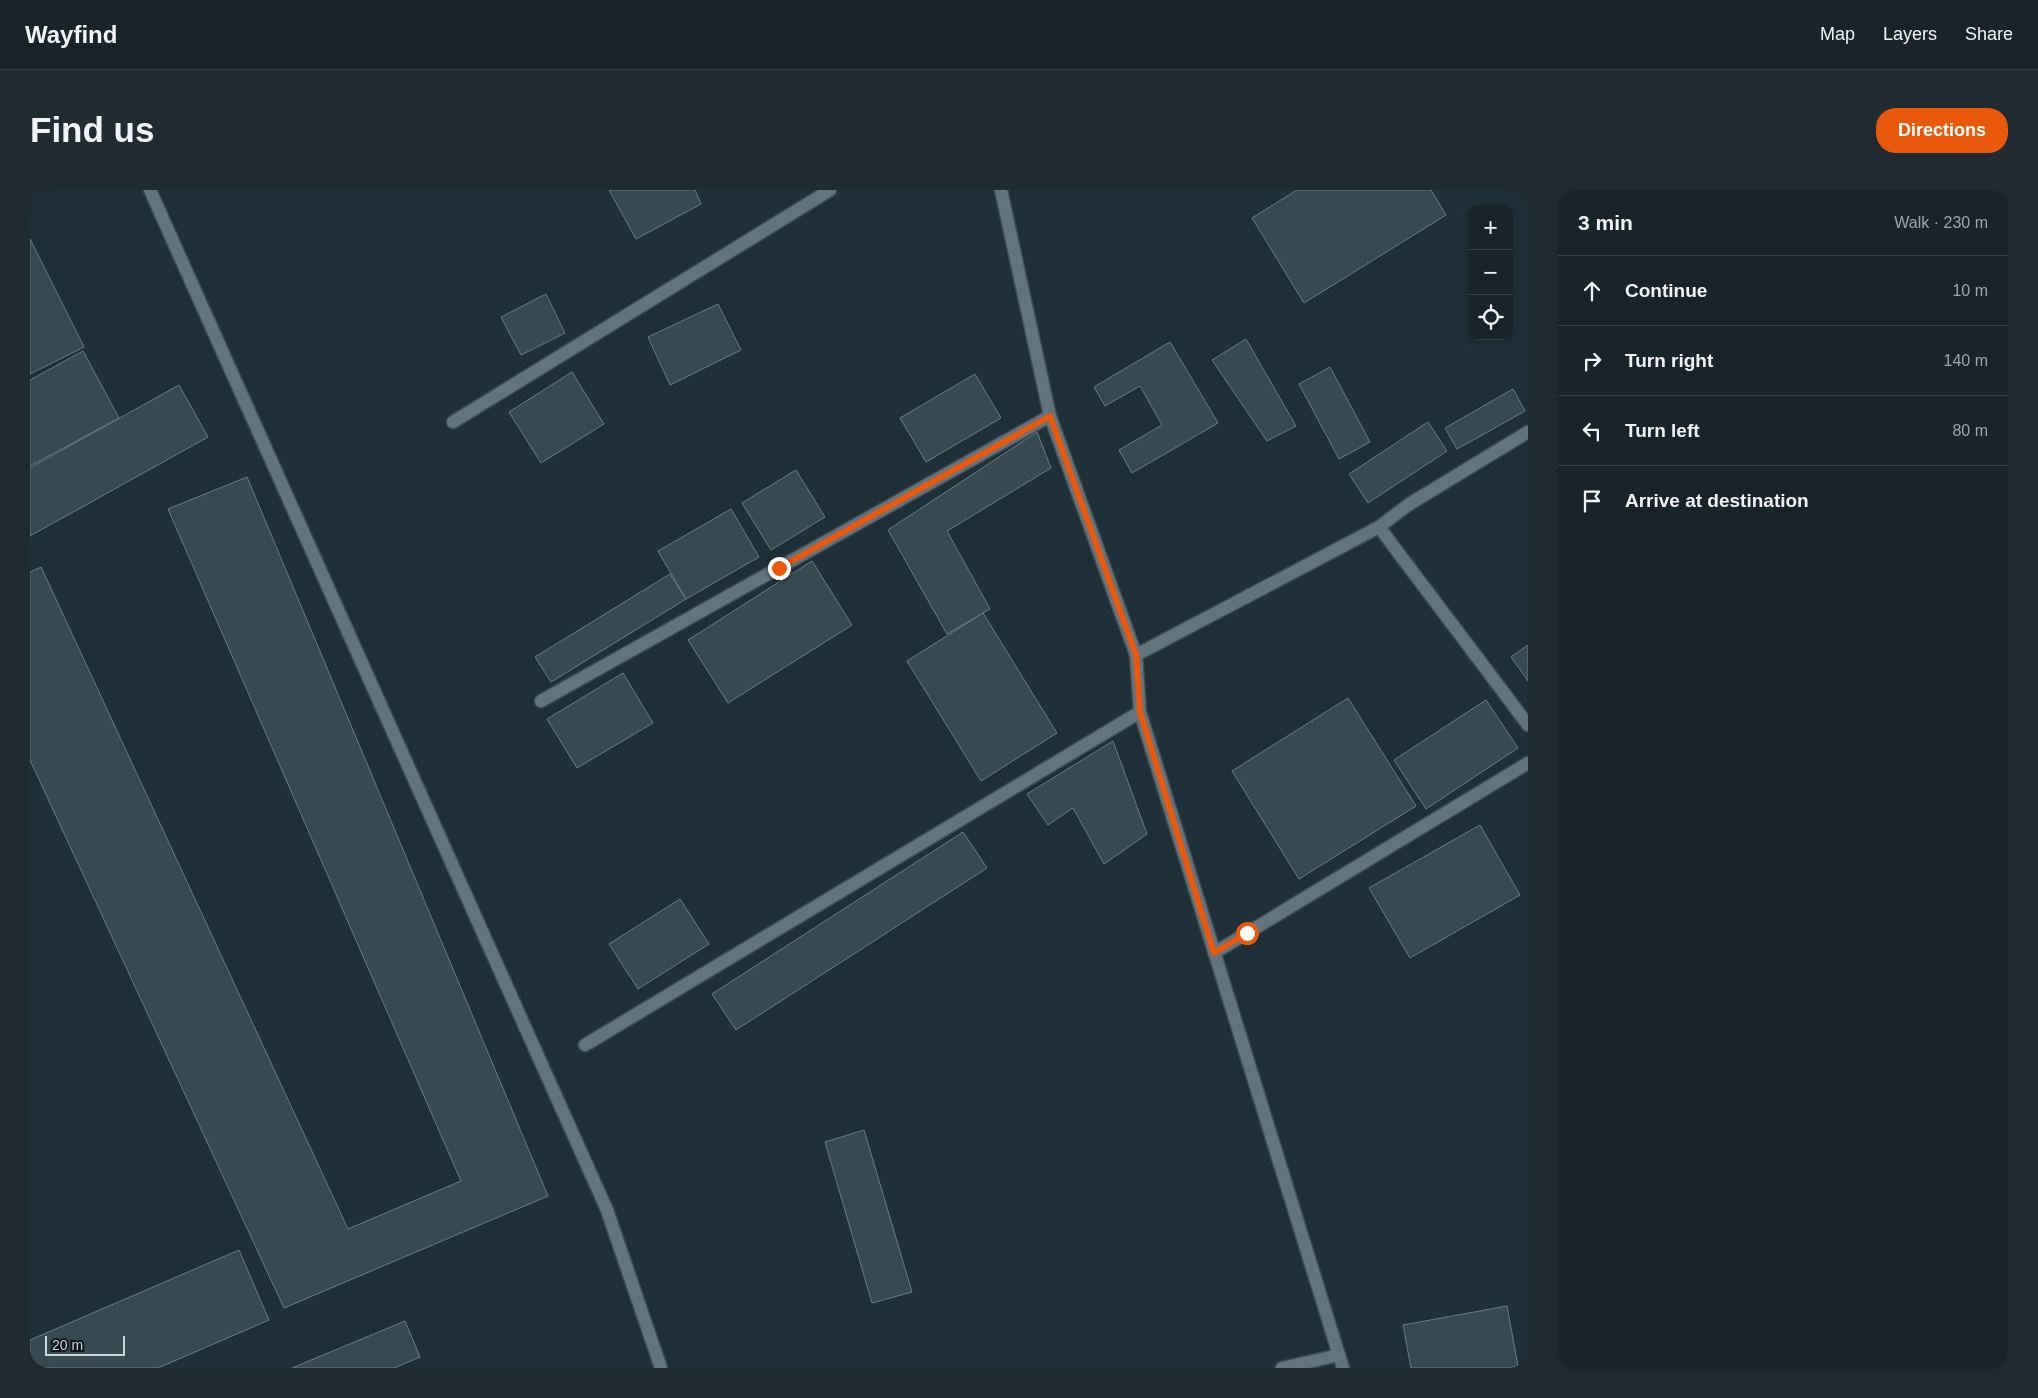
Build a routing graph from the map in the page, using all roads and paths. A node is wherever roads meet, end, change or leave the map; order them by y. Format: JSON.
{"nodes":[{"id":1,"x":150,"y":190,"type":"edge"},
{"id":2,"x":830,"y":190,"type":"edge"},
{"id":3,"x":1001,"y":190,"type":"edge"},
{"id":4,"x":1050,"y":416,"type":"junction"},
{"id":5,"x":453,"y":422,"type":"dead end"},
{"id":6,"x":1528,"y":432,"type":"edge"},
{"id":7,"x":1378,"y":526,"type":"junction"},
{"id":8,"x":1136,"y":655,"type":"junction"},
{"id":9,"x":541,"y":701,"type":"dead end"},
{"id":10,"x":1140,"y":712,"type":"junction"},
{"id":11,"x":1528,"y":725,"type":"edge"},
{"id":12,"x":1528,"y":763,"type":"edge"},
{"id":13,"x":1214,"y":953,"type":"junction"},
{"id":14,"x":585,"y":1044,"type":"dead end"},
{"id":15,"x":1339,"y":1355,"type":"junction"},
{"id":16,"x":661,"y":1368,"type":"edge"},
{"id":17,"x":1282,"y":1368,"type":"edge"},
{"id":18,"x":1343,"y":1368,"type":"edge"}],
"edges":[{"from":1,"to":16,"type":"street"},
{"from":2,"to":5,"type":"street"},
{"from":3,"to":4,"type":"street"},
{"from":4,"to":8,"type":"street"},
{"from":4,"to":9,"type":"street"},
{"from":6,"to":7,"type":"street"},
{"from":7,"to":8,"type":"street"},
{"from":7,"to":11,"type":"street"},
{"from":8,"to":10,"type":"street"},
{"from":10,"to":13,"type":"street"},
{"from":10,"to":14,"type":"street"},
{"from":12,"to":13,"type":"street"},
{"from":13,"to":15,"type":"street"},
{"from":15,"to":17,"type":"street"},
{"from":15,"to":18,"type":"street"}]}
